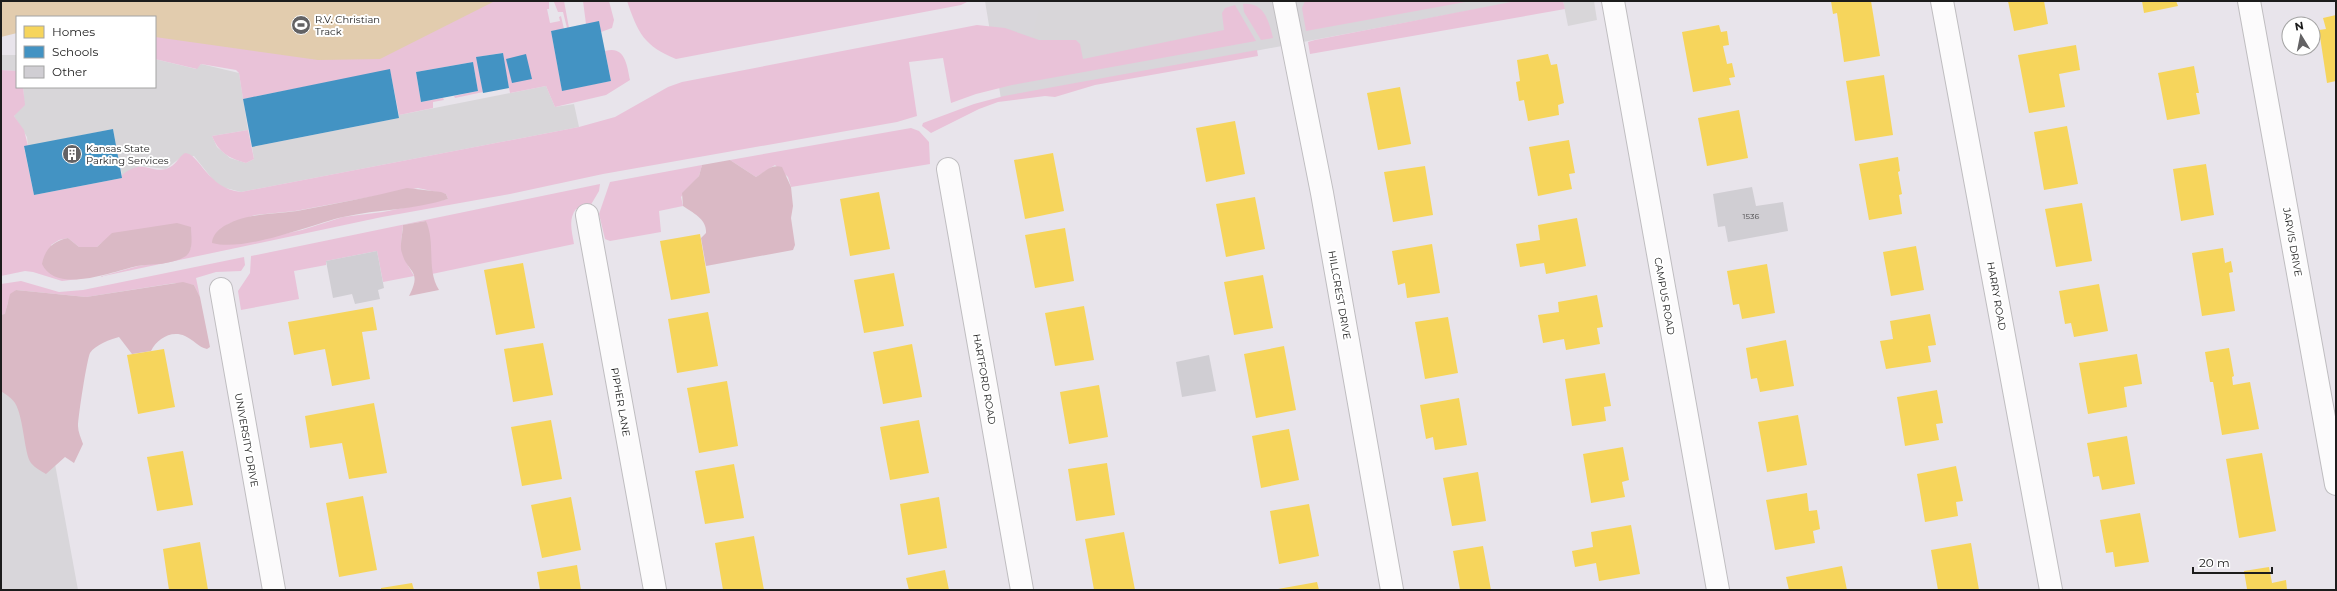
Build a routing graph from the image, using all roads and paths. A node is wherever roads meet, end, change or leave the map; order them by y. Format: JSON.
{"nodes":[{"id":1,"x":1284,"y":1,"type":"edge"},
{"id":2,"x":1613,"y":1,"type":"edge"},
{"id":3,"x":1942,"y":1,"type":"edge"},
{"id":4,"x":2249,"y":1,"type":"edge"},
{"id":5,"x":948,"y":169,"type":"dead end"},
{"id":6,"x":587,"y":215,"type":"dead end"},
{"id":7,"x":221,"y":289,"type":"dead end"},
{"id":8,"x":2336,"y":484,"type":"edge"},
{"id":9,"x":274,"y":590,"type":"edge"},
{"id":10,"x":655,"y":590,"type":"edge"},
{"id":11,"x":1022,"y":590,"type":"edge"},
{"id":12,"x":1392,"y":590,"type":"edge"},
{"id":13,"x":1718,"y":590,"type":"edge"},
{"id":14,"x":2051,"y":590,"type":"edge"}],
"edges":[{"from":1,"to":12,"type":"street","name":"HILLCREST DRIVE"},
{"from":2,"to":13,"type":"street","name":"CAMPUS ROAD"},
{"from":3,"to":14,"type":"street","name":"HARRY ROAD"},
{"from":4,"to":8,"type":"street","name":"JARVIS DRIVE"},
{"from":5,"to":11,"type":"street","name":"HARTFORD ROAD"},
{"from":6,"to":10,"type":"street","name":"PIPHER LANE"},
{"from":7,"to":9,"type":"street","name":"UNIVERSITY DRIVE"}]}
